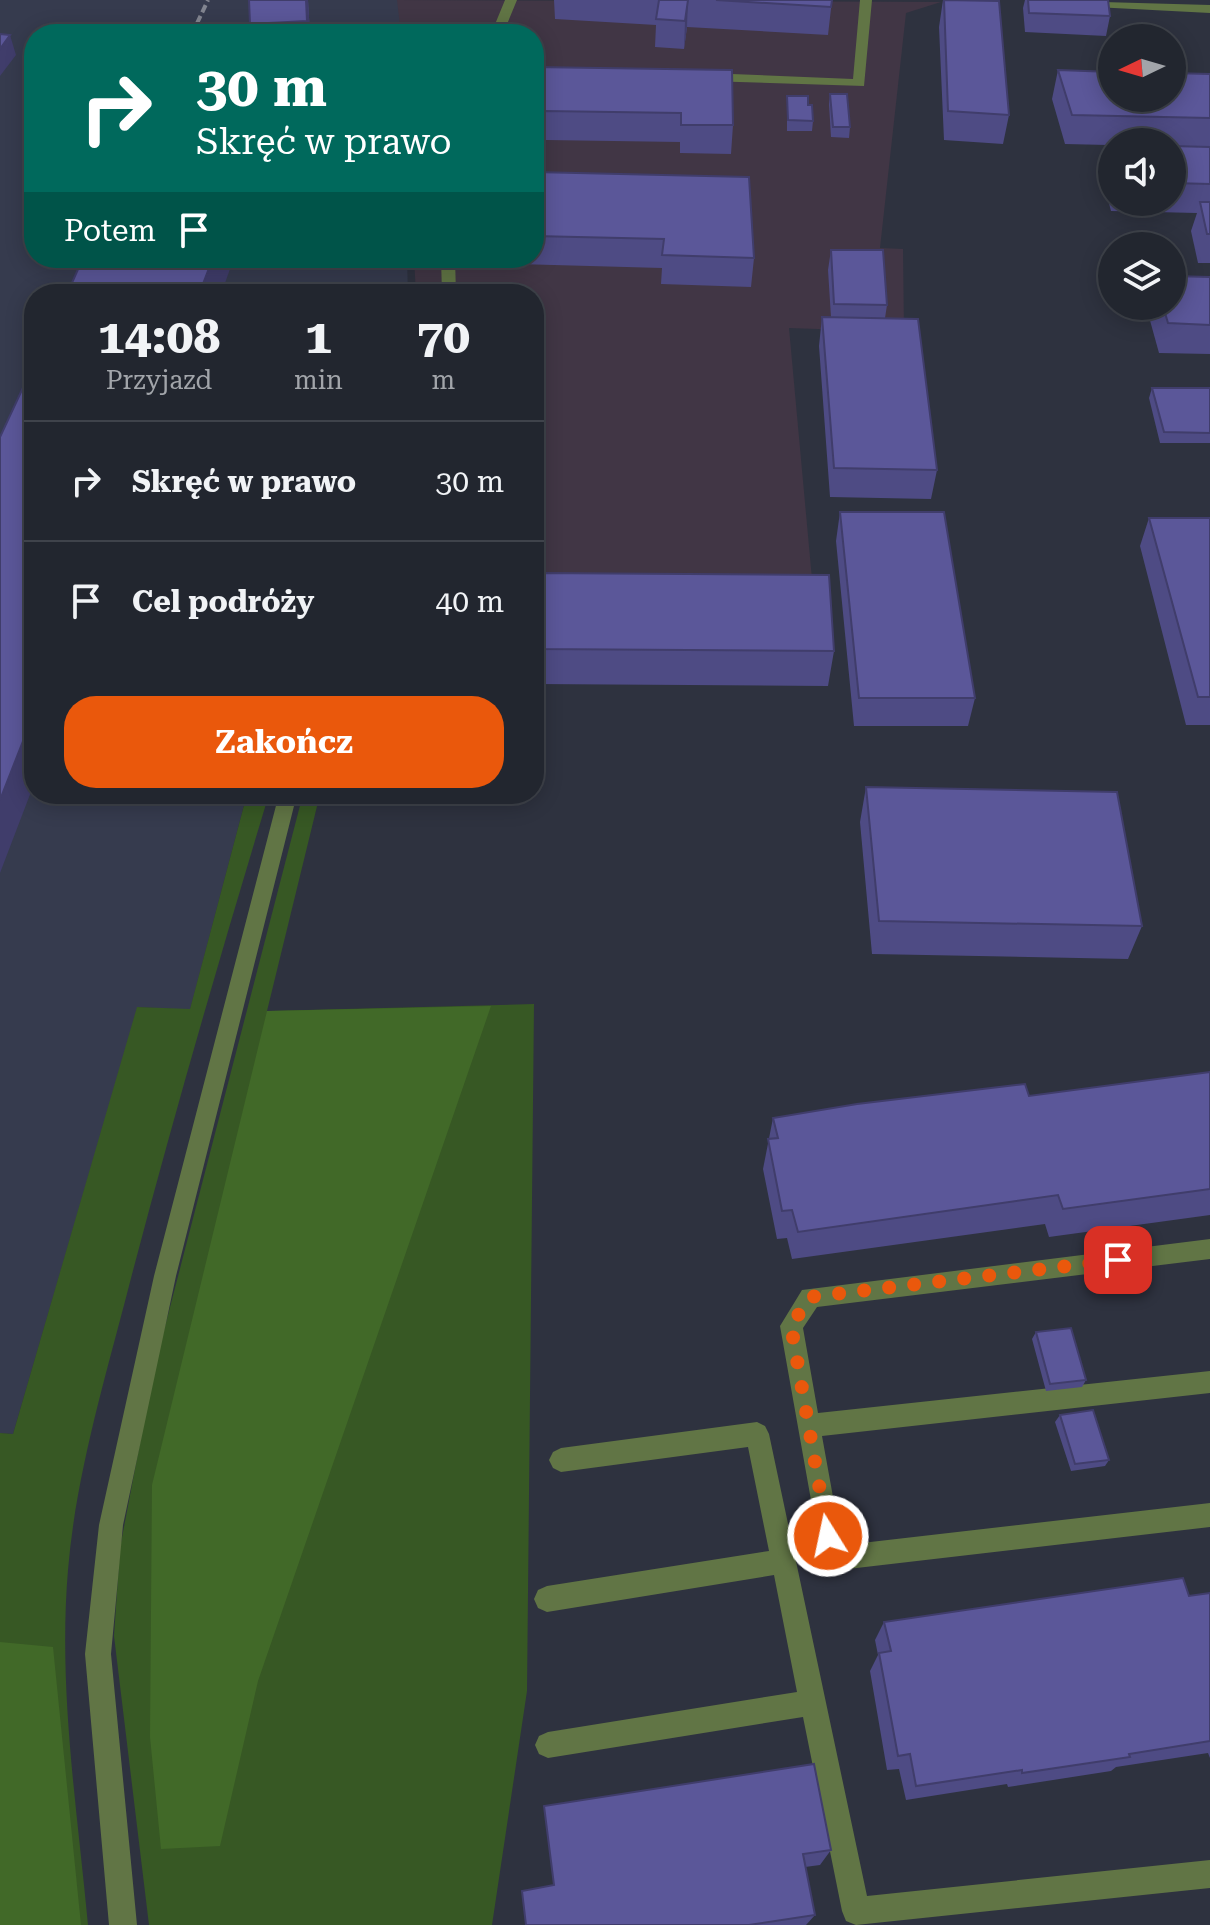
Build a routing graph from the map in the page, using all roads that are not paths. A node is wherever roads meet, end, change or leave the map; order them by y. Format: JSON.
{"nodes":[{"id":1,"x":511,"y":0,"type":"edge"},
{"id":2,"x":866,"y":0,"type":"edge"},
{"id":3,"x":1037,"y":0,"type":"edge"},
{"id":4,"x":1210,"y":9,"type":"edge"},
{"id":5,"x":501,"y":24,"type":"edge"},
{"id":6,"x":685,"y":76,"type":"edge"},
{"id":7,"x":285,"y":804,"type":"edge"},
{"id":8,"x":1210,"y":1249,"type":"edge"},
{"id":9,"x":1210,"y":1382,"type":"edge"},
{"id":10,"x":808,"y":1426,"type":"junction"},
{"id":11,"x":561,"y":1460,"type":"dead end"},
{"id":12,"x":1210,"y":1515,"type":"edge"},
{"id":13,"x":784,"y":1561,"type":"junction"},
{"id":14,"x":547,"y":1599,"type":"dead end"},
{"id":15,"x":813,"y":1702,"type":"junction"},
{"id":16,"x":548,"y":1745,"type":"dead end"},
{"id":17,"x":1210,"y":1874,"type":"edge"},
{"id":18,"x":123,"y":1925,"type":"edge"}],
"edges":[{"from":1,"to":5,"type":"street"},
{"from":2,"to":6,"type":"street"},
{"from":3,"to":4,"type":"street"},
{"from":7,"to":18,"type":"street"},
{"from":8,"to":10,"type":"street"},
{"from":9,"to":10,"type":"street"},
{"from":10,"to":12,"type":"street"},
{"from":11,"to":13,"type":"street"},
{"from":13,"to":14,"type":"street"},
{"from":13,"to":15,"type":"street"},
{"from":15,"to":16,"type":"street"},
{"from":15,"to":17,"type":"street"}]}
